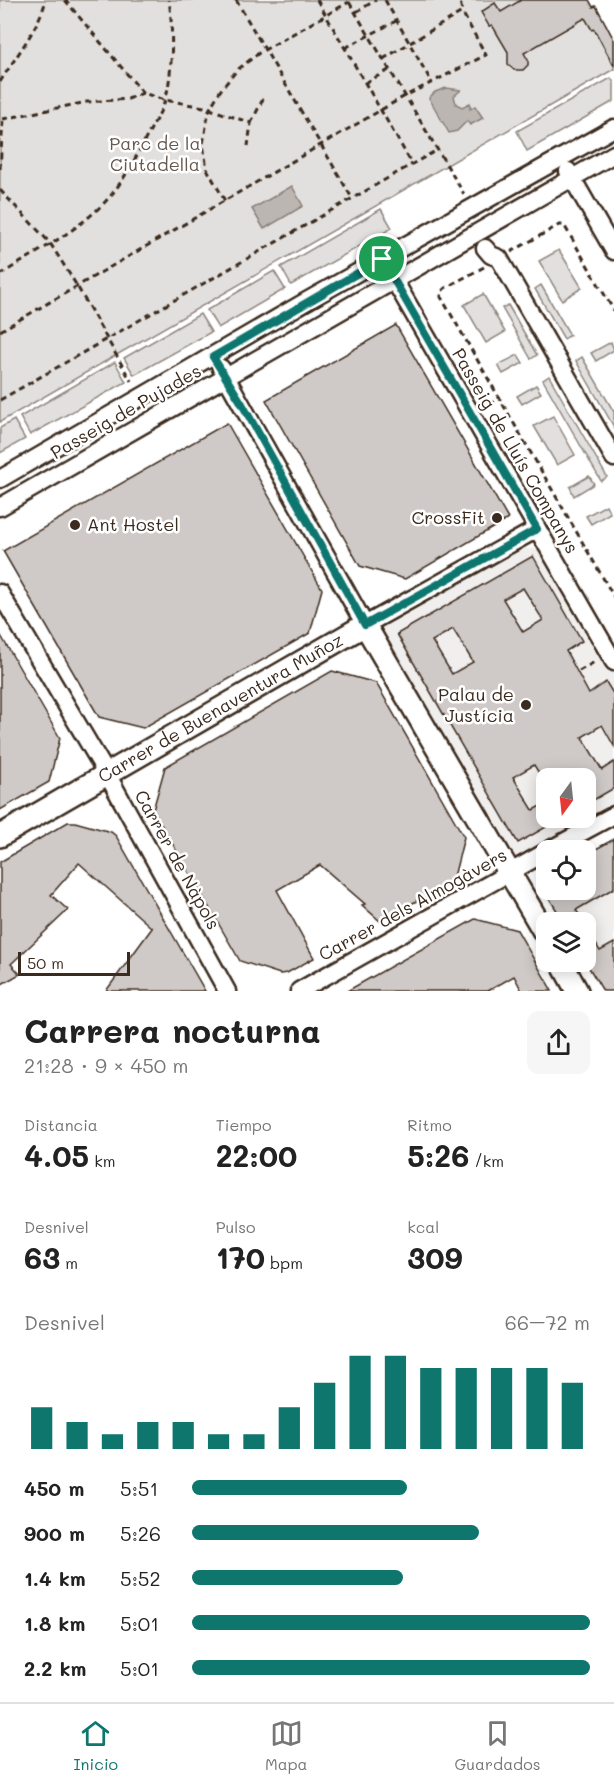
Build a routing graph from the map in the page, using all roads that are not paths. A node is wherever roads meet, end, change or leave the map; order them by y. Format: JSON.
{"nodes":[{"id":1,"x":614,"y":128,"type":"edge"},
{"id":2,"x":614,"y":154,"type":"edge"},
{"id":3,"x":561,"y":159,"type":"junction"},
{"id":4,"x":573,"y":178,"type":"junction"},
{"id":5,"x":614,"y":251,"type":"edge"},
{"id":6,"x":487,"y":256,"type":"road end"},
{"id":7,"x":382,"y":259,"type":"junction"},
{"id":8,"x":393,"y":281,"type":"junction"},
{"id":9,"x":213,"y":357,"type":"junction"},
{"id":10,"x":226,"y":377,"type":"junction"},
{"id":11,"x":614,"y":458,"type":"edge"},
{"id":12,"x":0,"y":478,"type":"edge"},
{"id":13,"x":0,"y":507,"type":"edge"},
{"id":14,"x":537,"y":529,"type":"junction"},
{"id":15,"x":0,"y":592,"type":"edge"},
{"id":16,"x":365,"y":625,"type":"junction"},
{"id":17,"x":614,"y":662,"type":"edge"},
{"id":18,"x":107,"y":774,"type":"junction"},
{"id":19,"x":614,"y":815,"type":"edge"},
{"id":20,"x":0,"y":836,"type":"edge"},
{"id":21,"x":568,"y":840,"type":"edge"},
{"id":22,"x":536,"y":858,"type":"edge"},
{"id":23,"x":510,"y":872,"type":"junction"},
{"id":24,"x":536,"y":918,"type":"edge"},
{"id":25,"x":567,"y":972,"type":"edge"},
{"id":26,"x":227,"y":991,"type":"edge"},
{"id":27,"x":299,"y":991,"type":"edge"},
{"id":28,"x":578,"y":991,"type":"edge"}],
"edges":[{"from":1,"to":3,"type":"street","name":"Passeig de Pujades"},
{"from":2,"to":4,"type":"street","name":"Passeig de Pujades"},
{"from":3,"to":4,"type":"street"},
{"from":3,"to":7,"type":"street","name":"Passeig de Pujades"},
{"from":4,"to":5,"type":"street"},
{"from":4,"to":8,"type":"street","name":"Passeig de Pujades"},
{"from":6,"to":11,"type":"street"},
{"from":7,"to":8,"type":"street","name":"Passeig de Lluís Companys"},
{"from":7,"to":9,"type":"street","name":"Passeig de Pujades"},
{"from":8,"to":10,"type":"street","name":"Passeig de Pujades"},
{"from":8,"to":14,"type":"street","name":"Passeig de Lluís Companys"},
{"from":9,"to":10,"type":"street"},
{"from":9,"to":12,"type":"street","name":"Passeig de Pujades"},
{"from":10,"to":13,"type":"street","name":"Passeig de Pujades"},
{"from":10,"to":16,"type":"street"},
{"from":14,"to":16,"type":"street","name":"Carrer de Buenaventura Muñoz"},
{"from":14,"to":17,"type":"street","name":"Passeig de Lluís Companys"},
{"from":15,"to":18,"type":"street","name":"Carrer de Nàpols"},
{"from":16,"to":18,"type":"main road","name":"Carrer de Buenaventura Muñoz"},
{"from":16,"to":23,"type":"main road"},
{"from":18,"to":20,"type":"main road","name":"Carrer de Buenaventura Muñoz"},
{"from":18,"to":26,"type":"street","name":"Carrer de Nàpols"},
{"from":19,"to":21,"type":"street","name":"Carrer dels Almogàvers"},
{"from":22,"to":23,"type":"street","name":"Carrer dels Almogàvers"},
{"from":23,"to":24,"type":"main road"},
{"from":23,"to":27,"type":"street","name":"Carrer dels Almogàvers"},
{"from":25,"to":28,"type":"main road"}]}
